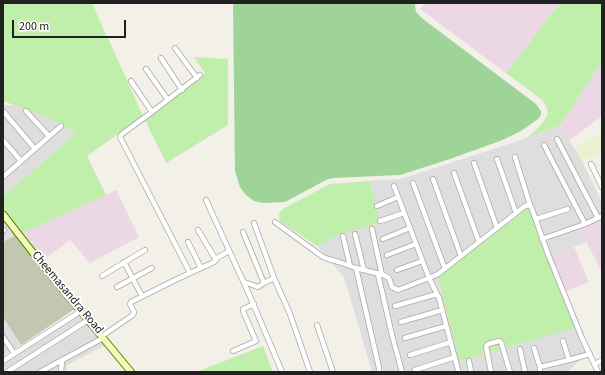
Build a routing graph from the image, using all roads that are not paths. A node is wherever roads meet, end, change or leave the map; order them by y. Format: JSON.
{"nodes":[{"id":1,"x":175,"y":48,"type":"dead end"},
{"id":2,"x":161,"y":58,"type":"dead end"},
{"id":3,"x":146,"y":70,"type":"dead end"},
{"id":4,"x":131,"y":81,"type":"dead end"},
{"id":5,"x":182,"y":90,"type":"junction"},
{"id":6,"x":168,"y":100,"type":"junction"},
{"id":7,"x":3,"y":111,"type":"edge"},
{"id":8,"x":26,"y":111,"type":"dead end"},
{"id":9,"x":152,"y":112,"type":"junction"},
{"id":10,"x":62,"y":126,"type":"dead end"},
{"id":11,"x":50,"y":136,"type":"junction"},
{"id":12,"x":557,"y":139,"type":"dead end"},
{"id":13,"x":3,"y":140,"type":"edge"},
{"id":14,"x":544,"y":145,"type":"dead end"},
{"id":15,"x":35,"y":149,"type":"junction"},
{"id":16,"x":515,"y":157,"type":"dead end"},
{"id":17,"x":497,"y":159,"type":"dead end"},
{"id":18,"x":21,"y":161,"type":"junction"},
{"id":19,"x":474,"y":164,"type":"dead end"},
{"id":20,"x":591,"y":164,"type":"dead end"},
{"id":21,"x":454,"y":173,"type":"dead end"},
{"id":22,"x":4,"y":174,"type":"edge"},
{"id":23,"x":433,"y":179,"type":"dead end"},
{"id":24,"x":412,"y":183,"type":"dead end"},
{"id":25,"x":394,"y":186,"type":"dead end"},
{"id":26,"x":602,"y":187,"type":"edge"},
{"id":27,"x":398,"y":197,"type":"junction"},
{"id":28,"x":206,"y":200,"type":"dead end"},
{"id":29,"x":530,"y":205,"type":"junction"},
{"id":30,"x":376,"y":206,"type":"dead end"},
{"id":31,"x":568,"y":209,"type":"dead end"},
{"id":32,"x":404,"y":213,"type":"junction"},
{"id":33,"x":516,"y":213,"type":"junction"},
{"id":34,"x":3,"y":214,"type":"edge"},
{"id":35,"x":600,"y":217,"type":"edge"},
{"id":36,"x":536,"y":219,"type":"junction"},
{"id":37,"x":380,"y":221,"type":"dead end"},
{"id":38,"x":275,"y":222,"type":"dead end"},
{"id":39,"x":254,"y":223,"type":"dead end"},
{"id":40,"x":585,"y":224,"type":"junction"},
{"id":41,"x":410,"y":228,"type":"junction"},
{"id":42,"x":497,"y":228,"type":"junction"},
{"id":43,"x":372,"y":229,"type":"dead end"},
{"id":44,"x":198,"y":230,"type":"dead end"},
{"id":45,"x":243,"y":232,"type":"dead end"},
{"id":46,"x":355,"y":234,"type":"dead end"},
{"id":47,"x":343,"y":236,"type":"dead end"},
{"id":48,"x":383,"y":239,"type":"dead end"},
{"id":49,"x":542,"y":239,"type":"junction"},
{"id":50,"x":188,"y":242,"type":"dead end"},
{"id":51,"x":479,"y":242,"type":"junction"},
{"id":52,"x":416,"y":244,"type":"junction"},
{"id":53,"x":145,"y":250,"type":"dead end"},
{"id":54,"x":229,"y":252,"type":"junction"},
{"id":55,"x":387,"y":255,"type":"dead end"},
{"id":56,"x":461,"y":256,"type":"junction"},
{"id":57,"x":216,"y":260,"type":"junction"},
{"id":58,"x":422,"y":261,"type":"junction"},
{"id":59,"x":124,"y":262,"type":"junction"},
{"id":60,"x":350,"y":266,"type":"junction"},
{"id":61,"x":152,"y":268,"type":"dead end"},
{"id":62,"x":201,"y":268,"type":"junction"},
{"id":63,"x":356,"y":268,"type":"junction"},
{"id":64,"x":445,"y":269,"type":"junction"},
{"id":65,"x":364,"y":270,"type":"junction"},
{"id":66,"x":396,"y":270,"type":"dead end"},
{"id":67,"x":190,"y":272,"type":"junction"},
{"id":68,"x":380,"y":274,"type":"junction"},
{"id":69,"x":102,"y":276,"type":"dead end"},
{"id":70,"x":133,"y":278,"type":"junction"},
{"id":71,"x":274,"y":278,"type":"junction"},
{"id":72,"x":429,"y":278,"type":"junction"},
{"id":73,"x":244,"y":282,"type":"junction"},
{"id":74,"x":264,"y":282,"type":"junction"},
{"id":75,"x":117,"y":287,"type":"dead end"},
{"id":76,"x":437,"y":294,"type":"junction"},
{"id":77,"x":142,"y":296,"type":"junction"},
{"id":78,"x":254,"y":304,"type":"junction"},
{"id":79,"x":395,"y":306,"type":"dead end"},
{"id":80,"x":442,"y":310,"type":"junction"},
{"id":81,"x":81,"y":311,"type":"junction"},
{"id":82,"x":88,"y":320,"type":"junction"},
{"id":83,"x":401,"y":322,"type":"dead end"},
{"id":84,"x":317,"y":325,"type":"dead end"},
{"id":85,"x":446,"y":326,"type":"junction"},
{"id":86,"x":3,"y":337,"type":"edge"},
{"id":87,"x":103,"y":337,"type":"junction"},
{"id":88,"x":405,"y":338,"type":"dead end"},
{"id":89,"x":564,"y":341,"type":"dead end"},
{"id":90,"x":451,"y":342,"type":"junction"},
{"id":91,"x":534,"y":348,"type":"dead end"},
{"id":92,"x":520,"y":349,"type":"dead end"},
{"id":93,"x":233,"y":351,"type":"dead end"},
{"id":94,"x":14,"y":354,"type":"junction"},
{"id":95,"x":590,"y":354,"type":"junction"},
{"id":96,"x":410,"y":355,"type":"dead end"},
{"id":97,"x":455,"y":357,"type":"junction"},
{"id":98,"x":62,"y":360,"type":"junction"},
{"id":99,"x":570,"y":360,"type":"junction"},
{"id":100,"x":602,"y":360,"type":"edge"},
{"id":101,"x":3,"y":361,"type":"edge"},
{"id":102,"x":469,"y":361,"type":"dead end"},
{"id":103,"x":595,"y":364,"type":"junction"},
{"id":104,"x":540,"y":369,"type":"edge"},
{"id":105,"x":415,"y":370,"type":"dead end"},
{"id":106,"x":7,"y":372,"type":"edge"},
{"id":107,"x":40,"y":372,"type":"edge"},
{"id":108,"x":61,"y":372,"type":"edge"},
{"id":109,"x":131,"y":372,"type":"edge"},
{"id":110,"x":282,"y":372,"type":"edge"},
{"id":111,"x":310,"y":372,"type":"edge"},
{"id":112,"x":333,"y":372,"type":"edge"},
{"id":113,"x":379,"y":372,"type":"edge"},
{"id":114,"x":402,"y":372,"type":"edge"},
{"id":115,"x":458,"y":372,"type":"edge"},
{"id":116,"x":471,"y":372,"type":"edge"},
{"id":117,"x":491,"y":372,"type":"edge"},
{"id":118,"x":510,"y":372,"type":"edge"},
{"id":119,"x":525,"y":372,"type":"edge"},
{"id":120,"x":598,"y":372,"type":"edge"}],
"edges":[{"from":1,"to":5,"type":"street"},
{"from":2,"to":5,"type":"street"},
{"from":3,"to":6,"type":"street"},
{"from":4,"to":9,"type":"street"},
{"from":5,"to":6,"type":"street"},
{"from":6,"to":9,"type":"street"},
{"from":7,"to":15,"type":"street"},
{"from":8,"to":11,"type":"street"},
{"from":9,"to":67,"type":"street"},
{"from":10,"to":11,"type":"street"},
{"from":11,"to":15,"type":"street"},
{"from":12,"to":35,"type":"street"},
{"from":13,"to":18,"type":"street"},
{"from":14,"to":40,"type":"street"},
{"from":15,"to":18,"type":"street"},
{"from":16,"to":29,"type":"street"},
{"from":17,"to":33,"type":"street"},
{"from":18,"to":22,"type":"street"},
{"from":19,"to":42,"type":"street"},
{"from":20,"to":26,"type":"street"},
{"from":21,"to":51,"type":"street"},
{"from":23,"to":56,"type":"street"},
{"from":24,"to":64,"type":"street"},
{"from":25,"to":27,"type":"street"},
{"from":27,"to":30,"type":"street"},
{"from":27,"to":32,"type":"street"},
{"from":28,"to":54,"type":"street"},
{"from":29,"to":33,"type":"street"},
{"from":29,"to":36,"type":"street"},
{"from":31,"to":36,"type":"street"},
{"from":32,"to":37,"type":"street"},
{"from":32,"to":41,"type":"street"},
{"from":33,"to":42,"type":"street"},
{"from":34,"to":81,"type":"street","name":"Cheemasandra Road"},
{"from":35,"to":40,"type":"street"},
{"from":36,"to":49,"type":"street"},
{"from":38,"to":60,"type":"street"},
{"from":39,"to":71,"type":"street"},
{"from":40,"to":49,"type":"street"},
{"from":41,"to":48,"type":"street"},
{"from":41,"to":52,"type":"street"},
{"from":42,"to":51,"type":"street"},
{"from":43,"to":68,"type":"street"},
{"from":44,"to":57,"type":"street"},
{"from":45,"to":74,"type":"street"},
{"from":46,"to":65,"type":"street"},
{"from":47,"to":60,"type":"street"},
{"from":49,"to":95,"type":"street"},
{"from":50,"to":62,"type":"street"},
{"from":51,"to":56,"type":"street"},
{"from":52,"to":55,"type":"street"},
{"from":52,"to":58,"type":"street"},
{"from":53,"to":59,"type":"street"},
{"from":54,"to":57,"type":"street"},
{"from":54,"to":73,"type":"street"},
{"from":56,"to":64,"type":"street"},
{"from":57,"to":62,"type":"street"},
{"from":58,"to":66,"type":"street"},
{"from":58,"to":72,"type":"street"},
{"from":59,"to":69,"type":"street"},
{"from":59,"to":70,"type":"street"},
{"from":60,"to":63,"type":"street"},
{"from":61,"to":70,"type":"street"},
{"from":62,"to":67,"type":"street"},
{"from":63,"to":65,"type":"street"},
{"from":63,"to":113,"type":"street"},
{"from":64,"to":72,"type":"street"},
{"from":65,"to":68,"type":"street"},
{"from":67,"to":77,"type":"street"},
{"from":68,"to":72,"type":"street"},
{"from":68,"to":114,"type":"street"},
{"from":70,"to":75,"type":"street"},
{"from":70,"to":77,"type":"street"},
{"from":71,"to":74,"type":"street"},
{"from":71,"to":111,"type":"street"},
{"from":72,"to":76,"type":"street"},
{"from":73,"to":74,"type":"street"},
{"from":73,"to":78,"type":"street"},
{"from":76,"to":79,"type":"street"},
{"from":76,"to":80,"type":"street"},
{"from":77,"to":87,"type":"street"},
{"from":78,"to":93,"type":"street"},
{"from":78,"to":110,"type":"street"},
{"from":80,"to":83,"type":"street"},
{"from":80,"to":85,"type":"street"},
{"from":81,"to":82,"type":"street","name":"Cheemasandra Road"},
{"from":81,"to":94,"type":"street"},
{"from":82,"to":87,"type":"street","name":"Cheemasandra Road"},
{"from":82,"to":106,"type":"street"},
{"from":84,"to":112,"type":"street"},
{"from":85,"to":88,"type":"street"},
{"from":85,"to":90,"type":"street"},
{"from":86,"to":94,"type":"street"},
{"from":87,"to":98,"type":"street"},
{"from":87,"to":109,"type":"street","name":"Cheemasandra Road"},
{"from":89,"to":99,"type":"street"},
{"from":90,"to":96,"type":"street"},
{"from":90,"to":97,"type":"street"},
{"from":91,"to":104,"type":"street"},
{"from":92,"to":119,"type":"street"},
{"from":94,"to":101,"type":"street"},
{"from":95,"to":99,"type":"street"},
{"from":95,"to":103,"type":"street"},
{"from":97,"to":105,"type":"street"},
{"from":97,"to":115,"type":"street"},
{"from":98,"to":107,"type":"street"},
{"from":98,"to":108,"type":"street"},
{"from":99,"to":104,"type":"street"},
{"from":100,"to":103,"type":"street"},
{"from":102,"to":116,"type":"street"},
{"from":103,"to":120,"type":"street"},
{"from":117,"to":118,"type":"street"}]}
